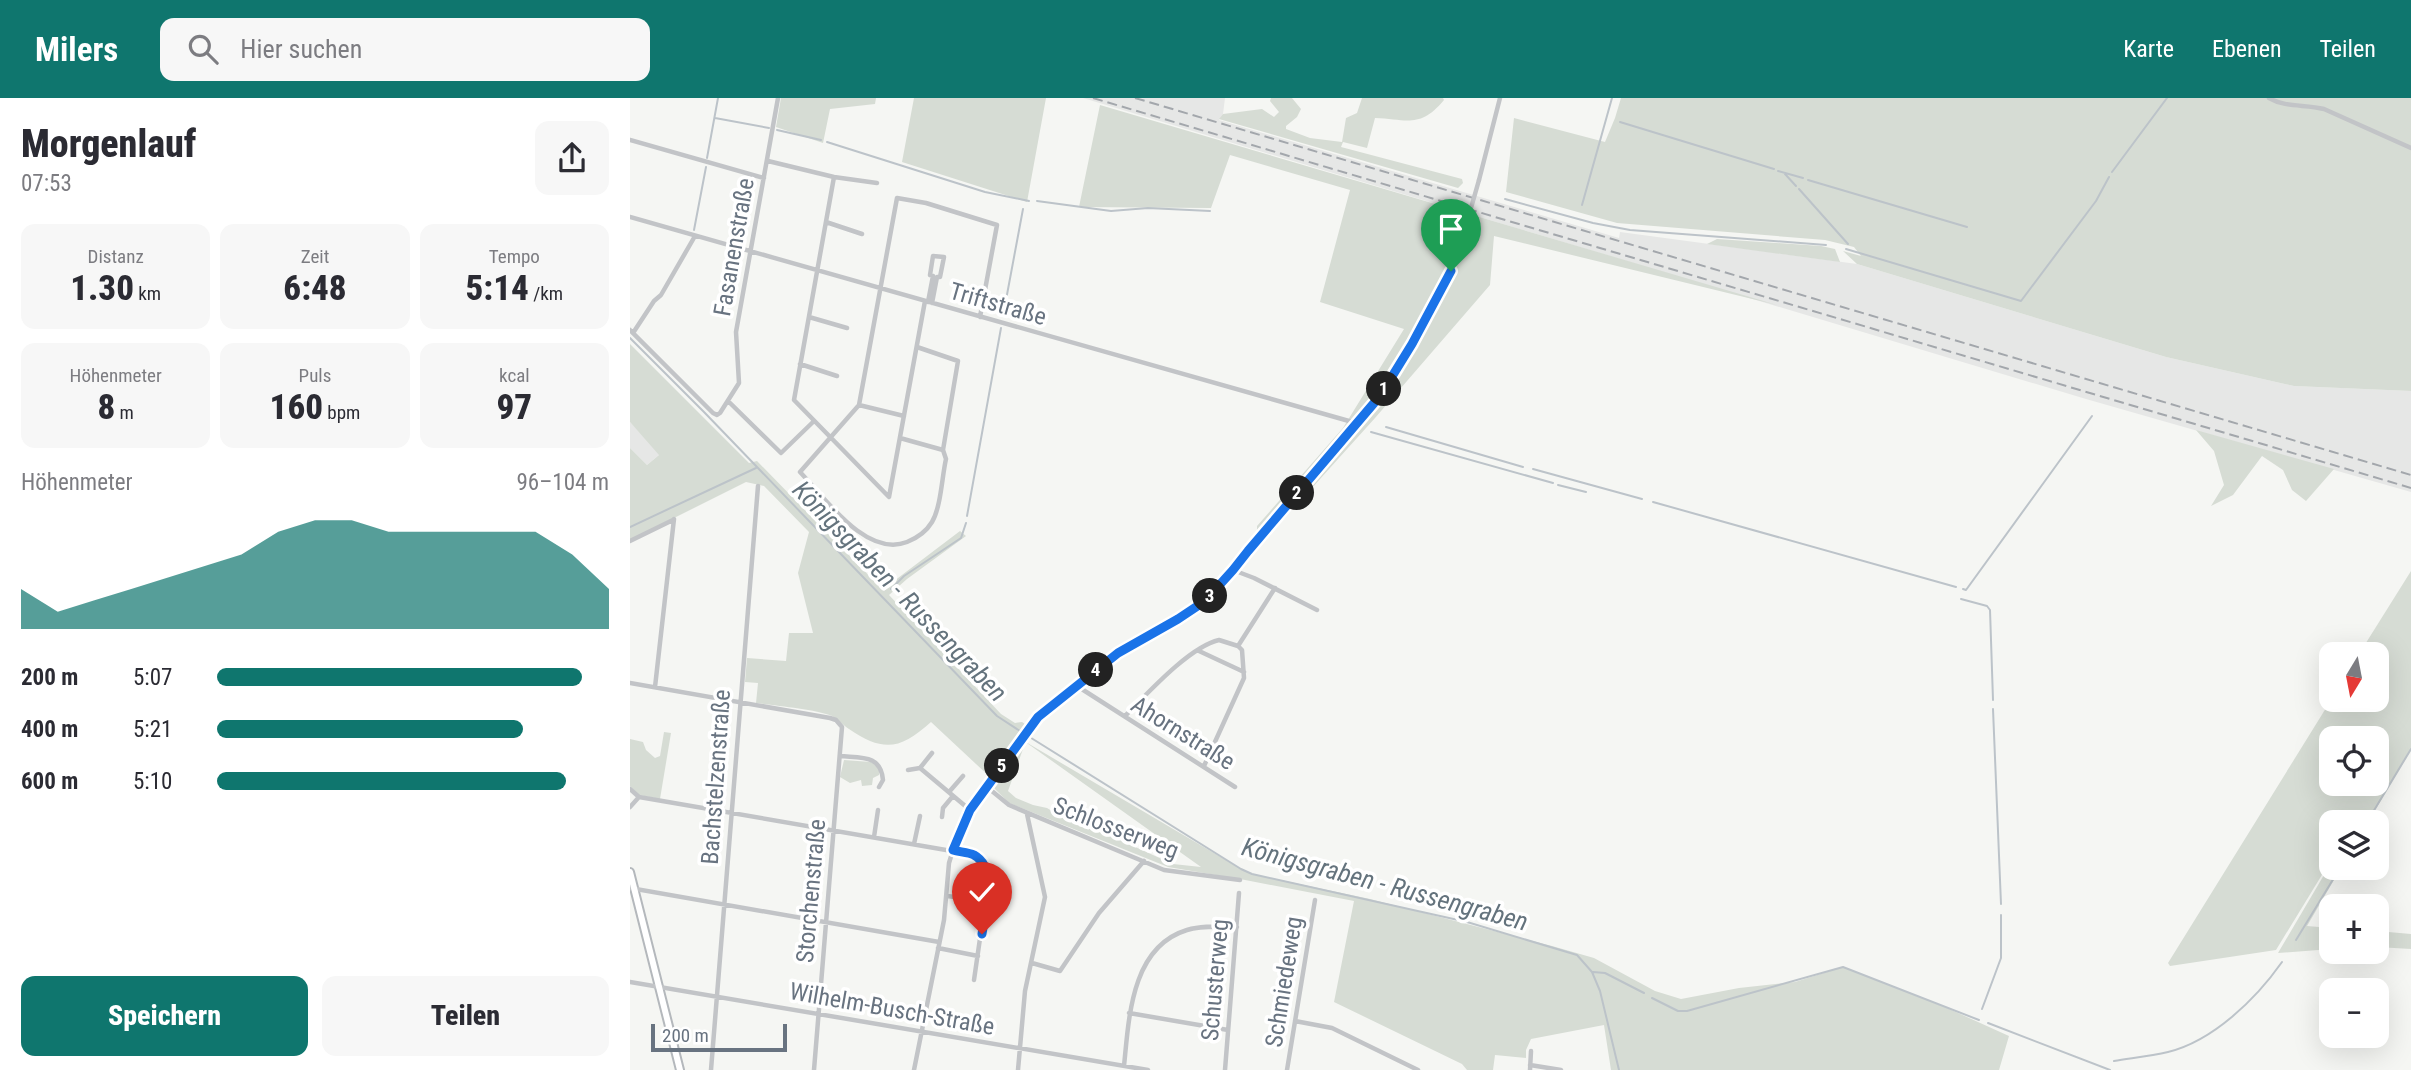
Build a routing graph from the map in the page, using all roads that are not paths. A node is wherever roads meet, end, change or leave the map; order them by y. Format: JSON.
{"nodes":[{"id":1,"x":778,"y":98,"type":"edge"},
{"id":2,"x":1500,"y":98,"type":"edge"},
{"id":3,"x":2269,"y":98,"type":"edge"},
{"id":4,"x":630,"y":140,"type":"edge"},
{"id":5,"x":2411,"y":148,"type":"edge"},
{"id":6,"x":768,"y":161,"type":"junction"},
{"id":7,"x":834,"y":177,"type":"junction"},
{"id":8,"x":764,"y":178,"type":"junction"},
{"id":9,"x":877,"y":183,"type":"dead end"},
{"id":10,"x":630,"y":217,"type":"edge"},
{"id":11,"x":826,"y":222,"type":"junction"},
{"id":12,"x":862,"y":234,"type":"dead end"},
{"id":13,"x":695,"y":236,"type":"junction"},
{"id":14,"x":751,"y":251,"type":"junction"},
{"id":15,"x":817,"y":271,"type":"junction"},
{"id":16,"x":935,"y":277,"type":"junction"},
{"id":17,"x":880,"y":288,"type":"junction"},
{"id":18,"x":928,"y":302,"type":"junction"},
{"id":19,"x":809,"y":317,"type":"junction"},
{"id":20,"x":980,"y":317,"type":"junction"},
{"id":21,"x":847,"y":328,"type":"dead end"},
{"id":22,"x":631,"y":331,"type":"edge"},
{"id":23,"x":917,"y":347,"type":"junction"},
{"id":24,"x":800,"y":364,"type":"junction"},
{"id":25,"x":837,"y":376,"type":"dead end"},
{"id":26,"x":728,"y":401,"type":"junction"},
{"id":27,"x":859,"y":405,"type":"junction"},
{"id":28,"x":904,"y":416,"type":"junction"},
{"id":29,"x":813,"y":422,"type":"junction"},
{"id":30,"x":1357,"y":424,"type":"junction"},
{"id":31,"x":830,"y":438,"type":"junction"},
{"id":32,"x":900,"y":438,"type":"junction"},
{"id":33,"x":943,"y":450,"type":"junction"},
{"id":34,"x":758,"y":486,"type":"dead end"},
{"id":35,"x":630,"y":541,"type":"edge"},
{"id":36,"x":1233,"y":570,"type":"junction"},
{"id":37,"x":1275,"y":588,"type":"junction"},
{"id":38,"x":1317,"y":610,"type":"dead end"},
{"id":39,"x":1238,"y":646,"type":"junction"},
{"id":40,"x":1198,"y":650,"type":"junction"},
{"id":41,"x":1244,"y":673,"type":"junction"},
{"id":42,"x":630,"y":683,"type":"edge"},
{"id":43,"x":1077,"y":686,"type":"junction"},
{"id":44,"x":655,"y":687,"type":"junction"},
{"id":45,"x":739,"y":702,"type":"junction"},
{"id":46,"x":1125,"y":716,"type":"junction"},
{"id":47,"x":932,"y":752,"type":"dead end"},
{"id":48,"x":839,"y":756,"type":"junction"},
{"id":49,"x":909,"y":763,"type":"dead end"},
{"id":50,"x":1204,"y":766,"type":"junction"},
{"id":51,"x":918,"y":768,"type":"junction"},
{"id":52,"x":908,"y":770,"type":"dead end"},
{"id":53,"x":963,"y":776,"type":"dead end"},
{"id":54,"x":988,"y":786,"type":"junction"},
{"id":55,"x":1236,"y":786,"type":"dead end"},
{"id":56,"x":879,"y":787,"type":"dead end"},
{"id":57,"x":630,"y":789,"type":"edge"},
{"id":58,"x":951,"y":794,"type":"junction"},
{"id":59,"x":639,"y":797,"type":"junction"},
{"id":60,"x":630,"y":807,"type":"edge"},
{"id":61,"x":878,"y":810,"type":"dead end"},
{"id":62,"x":970,"y":810,"type":"junction"},
{"id":63,"x":731,"y":813,"type":"junction"},
{"id":64,"x":1027,"y":813,"type":"junction"},
{"id":65,"x":920,"y":816,"type":"dead end"},
{"id":66,"x":942,"y":817,"type":"dead end"},
{"id":67,"x":834,"y":831,"type":"junction"},
{"id":68,"x":874,"y":837,"type":"junction"},
{"id":69,"x":914,"y":844,"type":"junction"},
{"id":70,"x":953,"y":850,"type":"junction"},
{"id":71,"x":1144,"y":861,"type":"junction"},
{"id":72,"x":630,"y":872,"type":"edge"},
{"id":73,"x":1240,"y":880,"type":"dead end"},
{"id":74,"x":632,"y":888,"type":"edge"},
{"id":75,"x":1239,"y":893,"type":"dead end"},
{"id":76,"x":947,"y":896,"type":"junction"},
{"id":77,"x":1315,"y":900,"type":"dead end"},
{"id":78,"x":986,"y":901,"type":"junction"},
{"id":79,"x":724,"y":905,"type":"junction"},
{"id":80,"x":826,"y":922,"type":"junction"},
{"id":81,"x":1237,"y":927,"type":"junction"},
{"id":82,"x":939,"y":945,"type":"junction"},
{"id":83,"x":978,"y":956,"type":"junction"},
{"id":84,"x":1032,"y":963,"type":"junction"},
{"id":85,"x":974,"y":980,"type":"dead end"},
{"id":86,"x":630,"y":982,"type":"edge"},
{"id":87,"x":658,"y":986,"type":"junction"},
{"id":88,"x":718,"y":997,"type":"junction"},
{"id":89,"x":1129,"y":1013,"type":"junction"},
{"id":90,"x":818,"y":1014,"type":"junction"},
{"id":91,"x":1295,"y":1021,"type":"junction"},
{"id":92,"x":1228,"y":1030,"type":"junction"},
{"id":93,"x":922,"y":1032,"type":"junction"},
{"id":94,"x":1020,"y":1048,"type":"junction"},
{"id":95,"x":1531,"y":1051,"type":"dead end"},
{"id":96,"x":1124,"y":1066,"type":"junction"},
{"id":97,"x":1530,"y":1067,"type":"edge"},
{"id":98,"x":680,"y":1070,"type":"edge"},
{"id":99,"x":711,"y":1070,"type":"edge"},
{"id":100,"x":814,"y":1070,"type":"edge"},
{"id":101,"x":914,"y":1070,"type":"edge"},
{"id":102,"x":1018,"y":1070,"type":"edge"},
{"id":103,"x":1148,"y":1070,"type":"edge"},
{"id":104,"x":1225,"y":1070,"type":"edge"},
{"id":105,"x":1287,"y":1070,"type":"edge"},
{"id":106,"x":1418,"y":1070,"type":"edge"},
{"id":107,"x":1561,"y":1070,"type":"edge"}],
"edges":[{"from":1,"to":6,"type":"street","name":"Fasanenstraße"},
{"from":2,"to":30,"type":"street","bridge":true},
{"from":3,"to":5,"type":"street"},
{"from":4,"to":8,"type":"street"},
{"from":6,"to":7,"type":"street"},
{"from":6,"to":8,"type":"street","name":"Fasanenstraße"},
{"from":7,"to":9,"type":"street"},
{"from":7,"to":11,"type":"street"},
{"from":8,"to":14,"type":"street","name":"Fasanenstraße"},
{"from":10,"to":13,"type":"street","name":"Triftstraße"},
{"from":11,"to":12,"type":"street"},
{"from":11,"to":15,"type":"street"},
{"from":13,"to":14,"type":"street","name":"Triftstraße"},
{"from":13,"to":22,"type":"street"},
{"from":14,"to":15,"type":"street","name":"Triftstraße"},
{"from":14,"to":26,"type":"street","name":"Fasanenstraße"},
{"from":15,"to":17,"type":"street","name":"Triftstraße"},
{"from":15,"to":19,"type":"street"},
{"from":16,"to":16,"type":"street"},
{"from":16,"to":18,"type":"street"},
{"from":17,"to":18,"type":"street","name":"Triftstraße"},
{"from":17,"to":20,"type":"street"},
{"from":17,"to":27,"type":"street"},
{"from":18,"to":20,"type":"street","name":"Triftstraße"},
{"from":18,"to":23,"type":"street"},
{"from":19,"to":21,"type":"street"},
{"from":19,"to":24,"type":"street"},
{"from":20,"to":30,"type":"street","name":"Triftstraße"},
{"from":22,"to":26,"type":"street"},
{"from":23,"to":28,"type":"street"},
{"from":23,"to":33,"type":"street"},
{"from":24,"to":25,"type":"street"},
{"from":24,"to":29,"type":"street"},
{"from":26,"to":29,"type":"street"},
{"from":27,"to":28,"type":"street"},
{"from":27,"to":31,"type":"street"},
{"from":28,"to":32,"type":"street"},
{"from":29,"to":31,"type":"street"},
{"from":30,"to":36,"type":"street"},
{"from":31,"to":32,"type":"street"},
{"from":31,"to":33,"type":"street"},
{"from":32,"to":33,"type":"street"},
{"from":34,"to":45,"type":"street","name":"Bachstelzenstraße"},
{"from":35,"to":44,"type":"street"},
{"from":36,"to":37,"type":"street"},
{"from":36,"to":43,"type":"street"},
{"from":37,"to":38,"type":"street"},
{"from":37,"to":39,"type":"street"},
{"from":39,"to":40,"type":"street"},
{"from":39,"to":41,"type":"street"},
{"from":40,"to":41,"type":"street"},
{"from":40,"to":46,"type":"street"},
{"from":41,"to":50,"type":"street"},
{"from":42,"to":44,"type":"street"},
{"from":43,"to":46,"type":"street","name":"Ahornstraße"},
{"from":43,"to":54,"type":"street"},
{"from":44,"to":45,"type":"street"},
{"from":45,"to":48,"type":"street","name":"Storchenstraße"},
{"from":45,"to":63,"type":"street","name":"Bachstelzenstraße"},
{"from":46,"to":50,"type":"street","name":"Ahornstraße"},
{"from":47,"to":51,"type":"street"},
{"from":48,"to":56,"type":"street"},
{"from":48,"to":67,"type":"street","name":"Storchenstraße"},
{"from":49,"to":51,"type":"street"},
{"from":50,"to":55,"type":"street","name":"Ahornstraße"},
{"from":51,"to":52,"type":"street"},
{"from":51,"to":58,"type":"street"},
{"from":53,"to":58,"type":"street"},
{"from":54,"to":62,"type":"street"},
{"from":54,"to":64,"type":"street","name":"Schlosserweg"},
{"from":57,"to":59,"type":"street"},
{"from":58,"to":62,"type":"street"},
{"from":58,"to":66,"type":"street"},
{"from":59,"to":60,"type":"street"},
{"from":59,"to":63,"type":"street"},
{"from":61,"to":68,"type":"street"},
{"from":62,"to":70,"type":"street"},
{"from":63,"to":67,"type":"street"},
{"from":63,"to":79,"type":"street","name":"Bachstelzenstraße"},
{"from":64,"to":71,"type":"street","name":"Schlosserweg"},
{"from":64,"to":84,"type":"street"},
{"from":65,"to":69,"type":"street"},
{"from":67,"to":68,"type":"street"},
{"from":67,"to":80,"type":"street","name":"Storchenstraße"},
{"from":68,"to":69,"type":"street"},
{"from":69,"to":70,"type":"street"},
{"from":70,"to":76,"type":"street"},
{"from":70,"to":78,"type":"street"},
{"from":71,"to":73,"type":"street","name":"Schlosserweg"},
{"from":71,"to":84,"type":"street"},
{"from":72,"to":74,"type":"street"},
{"from":74,"to":79,"type":"street"},
{"from":74,"to":87,"type":"street"},
{"from":75,"to":81,"type":"street","name":"Schusterweg"},
{"from":76,"to":78,"type":"street"},
{"from":76,"to":82,"type":"street"},
{"from":77,"to":91,"type":"street","name":"Schmiedeweg"},
{"from":78,"to":83,"type":"street"},
{"from":79,"to":80,"type":"street"},
{"from":79,"to":88,"type":"street","name":"Bachstelzenstraße"},
{"from":80,"to":82,"type":"street"},
{"from":80,"to":90,"type":"street","name":"Storchenstraße"},
{"from":81,"to":89,"type":"street"},
{"from":81,"to":92,"type":"street","name":"Schusterweg"},
{"from":82,"to":83,"type":"street"},
{"from":82,"to":93,"type":"street"},
{"from":83,"to":85,"type":"street"},
{"from":84,"to":94,"type":"street"},
{"from":86,"to":87,"type":"street","name":"Wilhelm-Busch-Straße"},
{"from":87,"to":88,"type":"street","name":"Wilhelm-Busch-Straße"},
{"from":87,"to":98,"type":"street"},
{"from":88,"to":90,"type":"street","name":"Wilhelm-Busch-Straße"},
{"from":88,"to":99,"type":"street","name":"Bachstelzenstraße"},
{"from":89,"to":92,"type":"street"},
{"from":89,"to":96,"type":"street"},
{"from":90,"to":93,"type":"street","name":"Wilhelm-Busch-Straße"},
{"from":90,"to":100,"type":"street","name":"Storchenstraße"},
{"from":91,"to":105,"type":"street","name":"Schmiedeweg"},
{"from":91,"to":106,"type":"street"},
{"from":92,"to":104,"type":"street","name":"Schusterweg"},
{"from":93,"to":94,"type":"street","name":"Wilhelm-Busch-Straße"},
{"from":93,"to":101,"type":"street"},
{"from":94,"to":96,"type":"street","name":"Wilhelm-Busch-Straße"},
{"from":94,"to":102,"type":"street"},
{"from":95,"to":97,"type":"street"},
{"from":96,"to":103,"type":"street","name":"Wilhelm-Busch-Straße"},
{"from":97,"to":107,"type":"street"}]}
